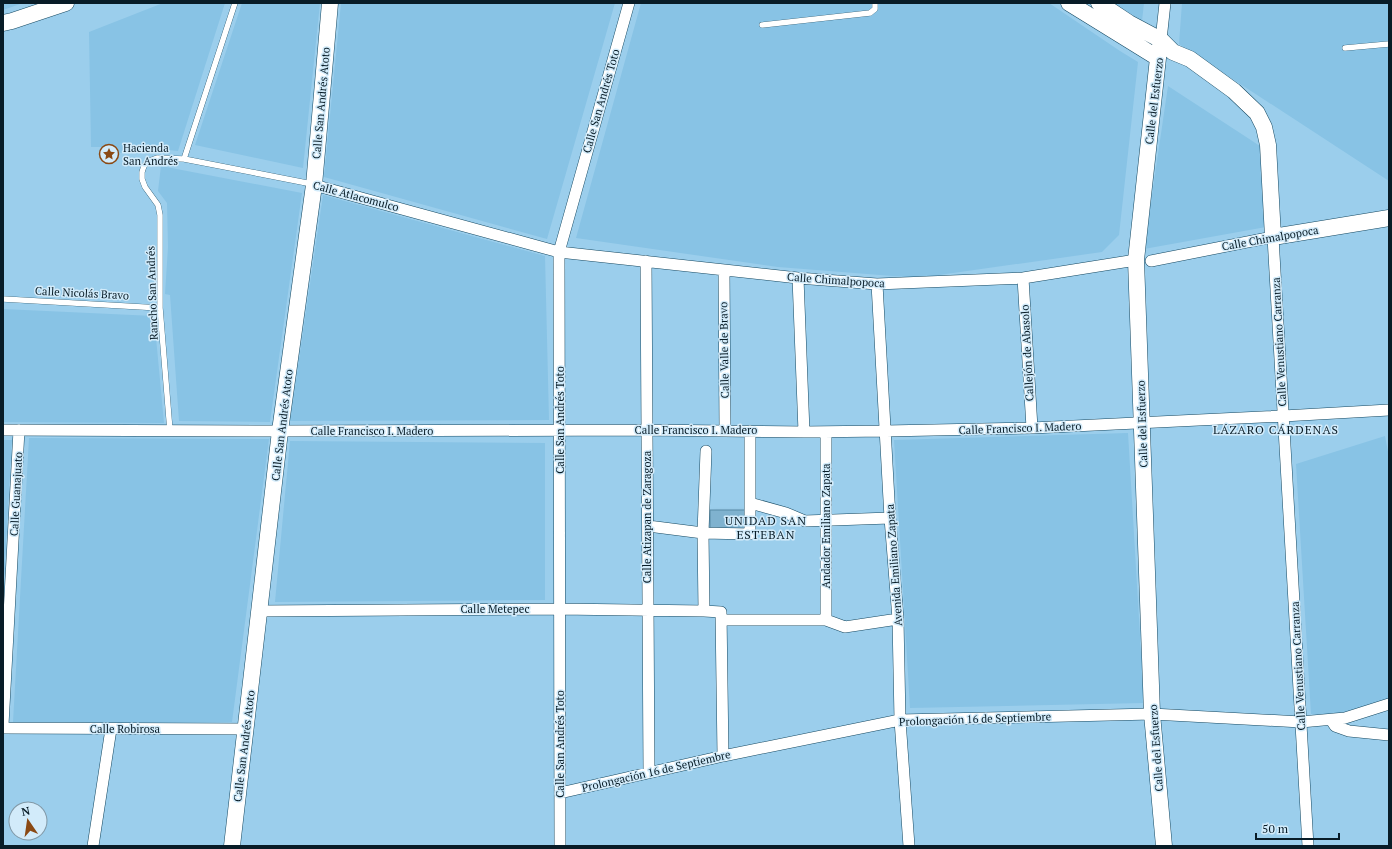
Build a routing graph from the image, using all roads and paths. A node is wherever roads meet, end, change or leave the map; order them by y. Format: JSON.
{"nodes":[{"id":1,"x":66,"y":3,"type":"edge"},
{"id":2,"x":234,"y":3,"type":"edge"},
{"id":3,"x":330,"y":3,"type":"edge"},
{"id":4,"x":629,"y":3,"type":"edge"},
{"id":5,"x":876,"y":3,"type":"edge"},
{"id":6,"x":1069,"y":3,"type":"edge"},
{"id":7,"x":1099,"y":3,"type":"edge"},
{"id":8,"x":1165,"y":3,"type":"edge"},
{"id":9,"x":6,"y":25,"type":"edge"},
{"id":10,"x":762,"y":25,"type":"dead end"},
{"id":11,"x":1162,"y":40,"type":"junction"},
{"id":12,"x":1389,"y":44,"type":"edge"},
{"id":13,"x":1345,"y":48,"type":"dead end"},
{"id":14,"x":1166,"y":55,"type":"junction"},
{"id":15,"x":184,"y":159,"type":"junction"},
{"id":16,"x":150,"y":161,"type":"joint"},
{"id":17,"x":314,"y":185,"type":"junction"},
{"id":18,"x":1389,"y":218,"type":"edge"},
{"id":19,"x":1273,"y":237,"type":"junction"},
{"id":20,"x":560,"y":252,"type":"junction"},
{"id":21,"x":1144,"y":260,"type":"junction"},
{"id":22,"x":646,"y":261,"type":"junction"},
{"id":23,"x":724,"y":270,"type":"junction"},
{"id":24,"x":798,"y":278,"type":"junction"},
{"id":25,"x":1023,"y":278,"type":"junction"},
{"id":26,"x":876,"y":284,"type":"junction"},
{"id":27,"x":3,"y":298,"type":"edge"},
{"id":28,"x":160,"y":308,"type":"junction"},
{"id":29,"x":1389,"y":410,"type":"edge"},
{"id":30,"x":1283,"y":416,"type":"junction"},
{"id":31,"x":1142,"y":423,"type":"junction"},
{"id":32,"x":1032,"y":428,"type":"junction"},
{"id":33,"x":3,"y":430,"type":"edge"},
{"id":34,"x":19,"y":430,"type":"junction"},
{"id":35,"x":647,"y":430,"type":"junction"},
{"id":36,"x":725,"y":430,"type":"junction"},
{"id":37,"x":170,"y":431,"type":"junction"},
{"id":38,"x":280,"y":431,"type":"junction"},
{"id":39,"x":560,"y":431,"type":"junction"},
{"id":40,"x":750,"y":431,"type":"junction"},
{"id":41,"x":886,"y":431,"type":"junction"},
{"id":42,"x":804,"y":432,"type":"junction"},
{"id":43,"x":826,"y":432,"type":"junction"},
{"id":44,"x":706,"y":451,"type":"dead end"},
{"id":45,"x":750,"y":503,"type":"junction"},
{"id":46,"x":890,"y":518,"type":"junction"},
{"id":47,"x":826,"y":520,"type":"junction"},
{"id":48,"x":648,"y":526,"type":"junction"},
{"id":49,"x":703,"y":533,"type":"junction"},
{"id":50,"x":559,"y":609,"type":"junction"},
{"id":51,"x":647,"y":610,"type":"junction"},
{"id":52,"x":260,"y":611,"type":"junction"},
{"id":53,"x":704,"y":611,"type":"junction"},
{"id":54,"x":898,"y":619,"type":"junction"},
{"id":55,"x":722,"y":620,"type":"junction"},
{"id":56,"x":826,"y":620,"type":"junction"},
{"id":57,"x":1389,"y":704,"type":"edge"},
{"id":58,"x":1152,"y":714,"type":"junction"},
{"id":59,"x":900,"y":720,"type":"junction"},
{"id":60,"x":1332,"y":720,"type":"junction"},
{"id":61,"x":1301,"y":722,"type":"junction"},
{"id":62,"x":3,"y":725,"type":"edge"},
{"id":63,"x":3,"y":728,"type":"edge"},
{"id":64,"x":111,"y":728,"type":"junction"},
{"id":65,"x":246,"y":729,"type":"junction"},
{"id":66,"x":1389,"y":735,"type":"edge"},
{"id":67,"x":723,"y":756,"type":"junction"},
{"id":68,"x":649,"y":773,"type":"junction"},
{"id":69,"x":560,"y":793,"type":"junction"},
{"id":70,"x":94,"y":846,"type":"edge"},
{"id":71,"x":232,"y":846,"type":"edge"},
{"id":72,"x":560,"y":846,"type":"edge"},
{"id":73,"x":909,"y":846,"type":"edge"},
{"id":74,"x":1164,"y":846,"type":"edge"},
{"id":75,"x":1308,"y":846,"type":"edge"}],
"edges":[{"from":1,"to":9,"type":"street"},
{"from":2,"to":15,"type":"lane"},
{"from":3,"to":17,"type":"street","name":"Calle San Andrés Atoto"},
{"from":4,"to":20,"type":"street","name":"Calle San Andrés Toto"},
{"from":5,"to":10,"type":"lane"},
{"from":6,"to":14,"type":"street","name":"Calle Venustiano Carranza"},
{"from":7,"to":11,"type":"street"},
{"from":8,"to":11,"type":"street","name":"Calle del Esfuerzo"},
{"from":11,"to":14,"type":"street","name":"Calle del Esfuerzo"},
{"from":12,"to":13,"type":"lane"},
{"from":14,"to":19,"type":"street","name":"Calle Venustiano Carranza"},
{"from":14,"to":21,"type":"street","name":"Calle del Esfuerzo"},
{"from":15,"to":16,"type":"lane","name":"Calle Atlacomulco"},
{"from":15,"to":17,"type":"lane","name":"Calle Atlacomulco"},
{"from":16,"to":28,"type":"lane","name":"Rancho San Andrés"},
{"from":17,"to":20,"type":"street","name":"Calle Atlacomulco"},
{"from":17,"to":38,"type":"street","name":"Calle San Andrés Atoto"},
{"from":18,"to":19,"type":"street","name":"Calle Chimalpopoca"},
{"from":19,"to":21,"type":"street","name":"Calle Chimalpopoca"},
{"from":19,"to":30,"type":"street","name":"Calle Venustiano Carranza"},
{"from":20,"to":22,"type":"street","name":"Calle Chimalpopoca"},
{"from":20,"to":39,"type":"street","name":"Calle San Andrés Toto"},
{"from":21,"to":25,"type":"street","name":"Calle Chimalpopoca"},
{"from":21,"to":31,"type":"street","name":"Calle del Esfuerzo"},
{"from":22,"to":23,"type":"street","name":"Calle Chimalpopoca"},
{"from":22,"to":35,"type":"street","name":"Calle Atizapan de Zaragoza"},
{"from":23,"to":24,"type":"street","name":"Calle Chimalpopoca"},
{"from":23,"to":36,"type":"street","name":"Calle Valle de Bravo"},
{"from":24,"to":26,"type":"street","name":"Calle Chimalpopoca"},
{"from":24,"to":42,"type":"street"},
{"from":25,"to":26,"type":"street","name":"Calle Chimalpopoca"},
{"from":25,"to":32,"type":"street","name":"Callejón de Abasolo"},
{"from":26,"to":41,"type":"street","name":"Avenida Emiliano Zapata"},
{"from":27,"to":28,"type":"lane","name":"Calle Nicolás Bravo"},
{"from":28,"to":37,"type":"lane","name":"Rancho San Andrés"},
{"from":29,"to":30,"type":"street","name":"Calle Francisco I. Madero"},
{"from":30,"to":31,"type":"street","name":"Calle Francisco I. Madero"},
{"from":30,"to":61,"type":"street","name":"Calle Venustiano Carranza"},
{"from":31,"to":32,"type":"street","name":"Calle Francisco I. Madero"},
{"from":31,"to":58,"type":"street","name":"Calle del Esfuerzo"},
{"from":32,"to":41,"type":"street","name":"Calle Francisco I. Madero"},
{"from":33,"to":34,"type":"street","name":"Calle Francisco I. Madero"},
{"from":34,"to":37,"type":"street","name":"Calle Francisco I. Madero"},
{"from":34,"to":62,"type":"street","name":"Calle Guanajuato"},
{"from":35,"to":36,"type":"street","name":"Calle Francisco I. Madero"},
{"from":35,"to":39,"type":"street","name":"Calle Francisco I. Madero"},
{"from":35,"to":48,"type":"street","name":"Calle Atizapan de Zaragoza"},
{"from":36,"to":40,"type":"street","name":"Calle Francisco I. Madero"},
{"from":37,"to":38,"type":"street","name":"Calle Francisco I. Madero"},
{"from":38,"to":39,"type":"street","name":"Calle Francisco I. Madero"},
{"from":38,"to":52,"type":"street","name":"Calle San Andrés Atoto"},
{"from":39,"to":50,"type":"street","name":"Calle San Andrés Toto"},
{"from":40,"to":42,"type":"street","name":"Calle Francisco I. Madero"},
{"from":40,"to":45,"type":"street"},
{"from":41,"to":43,"type":"street","name":"Calle Francisco I. Madero"},
{"from":41,"to":46,"type":"street","name":"Avenida Emiliano Zapata"},
{"from":42,"to":43,"type":"street","name":"Calle Francisco I. Madero"},
{"from":43,"to":47,"type":"street","name":"Andador Emiliano Zapata"},
{"from":44,"to":49,"type":"street"},
{"from":45,"to":47,"type":"street"},
{"from":45,"to":49,"type":"street"},
{"from":46,"to":47,"type":"street"},
{"from":46,"to":54,"type":"street","name":"Avenida Emiliano Zapata"},
{"from":47,"to":56,"type":"street","name":"Andador Emiliano Zapata"},
{"from":48,"to":49,"type":"street"},
{"from":48,"to":51,"type":"street","name":"Calle Atizapan de Zaragoza"},
{"from":49,"to":53,"type":"street"},
{"from":50,"to":51,"type":"street","name":"Calle Metepec"},
{"from":50,"to":52,"type":"street","name":"Calle Metepec"},
{"from":50,"to":69,"type":"street","name":"Calle San Andrés Toto"},
{"from":51,"to":53,"type":"street","name":"Calle Metepec"},
{"from":51,"to":68,"type":"street","name":"Calle Atizapan de Zaragoza"},
{"from":52,"to":65,"type":"street","name":"Calle San Andrés Atoto"},
{"from":53,"to":55,"type":"street","name":"Calle Metepec"},
{"from":54,"to":56,"type":"street"},
{"from":54,"to":59,"type":"street","name":"Avenida Emiliano Zapata"},
{"from":55,"to":56,"type":"street"},
{"from":55,"to":67,"type":"street"},
{"from":57,"to":60,"type":"street","name":"Prolongación 16 de Septiembre"},
{"from":58,"to":59,"type":"street","name":"Prolongación 16 de Septiembre"},
{"from":58,"to":61,"type":"street","name":"Prolongación 16 de Septiembre"},
{"from":58,"to":74,"type":"street","name":"Calle del Esfuerzo"},
{"from":59,"to":67,"type":"street","name":"Prolongación 16 de Septiembre"},
{"from":59,"to":73,"type":"street","name":"Avenida Emiliano Zapata"},
{"from":60,"to":61,"type":"street","name":"Prolongación 16 de Septiembre"},
{"from":60,"to":66,"type":"street"},
{"from":61,"to":75,"type":"street","name":"Calle Venustiano Carranza"},
{"from":63,"to":64,"type":"street","name":"Calle Robirosa"},
{"from":64,"to":65,"type":"street","name":"Calle Robirosa"},
{"from":64,"to":70,"type":"street"},
{"from":65,"to":71,"type":"street","name":"Calle San Andrés Atoto"},
{"from":67,"to":68,"type":"street","name":"Prolongación 16 de Septiembre"},
{"from":68,"to":69,"type":"street","name":"Prolongación 16 de Septiembre"},
{"from":69,"to":72,"type":"street","name":"Calle San Andrés Toto"}]}
